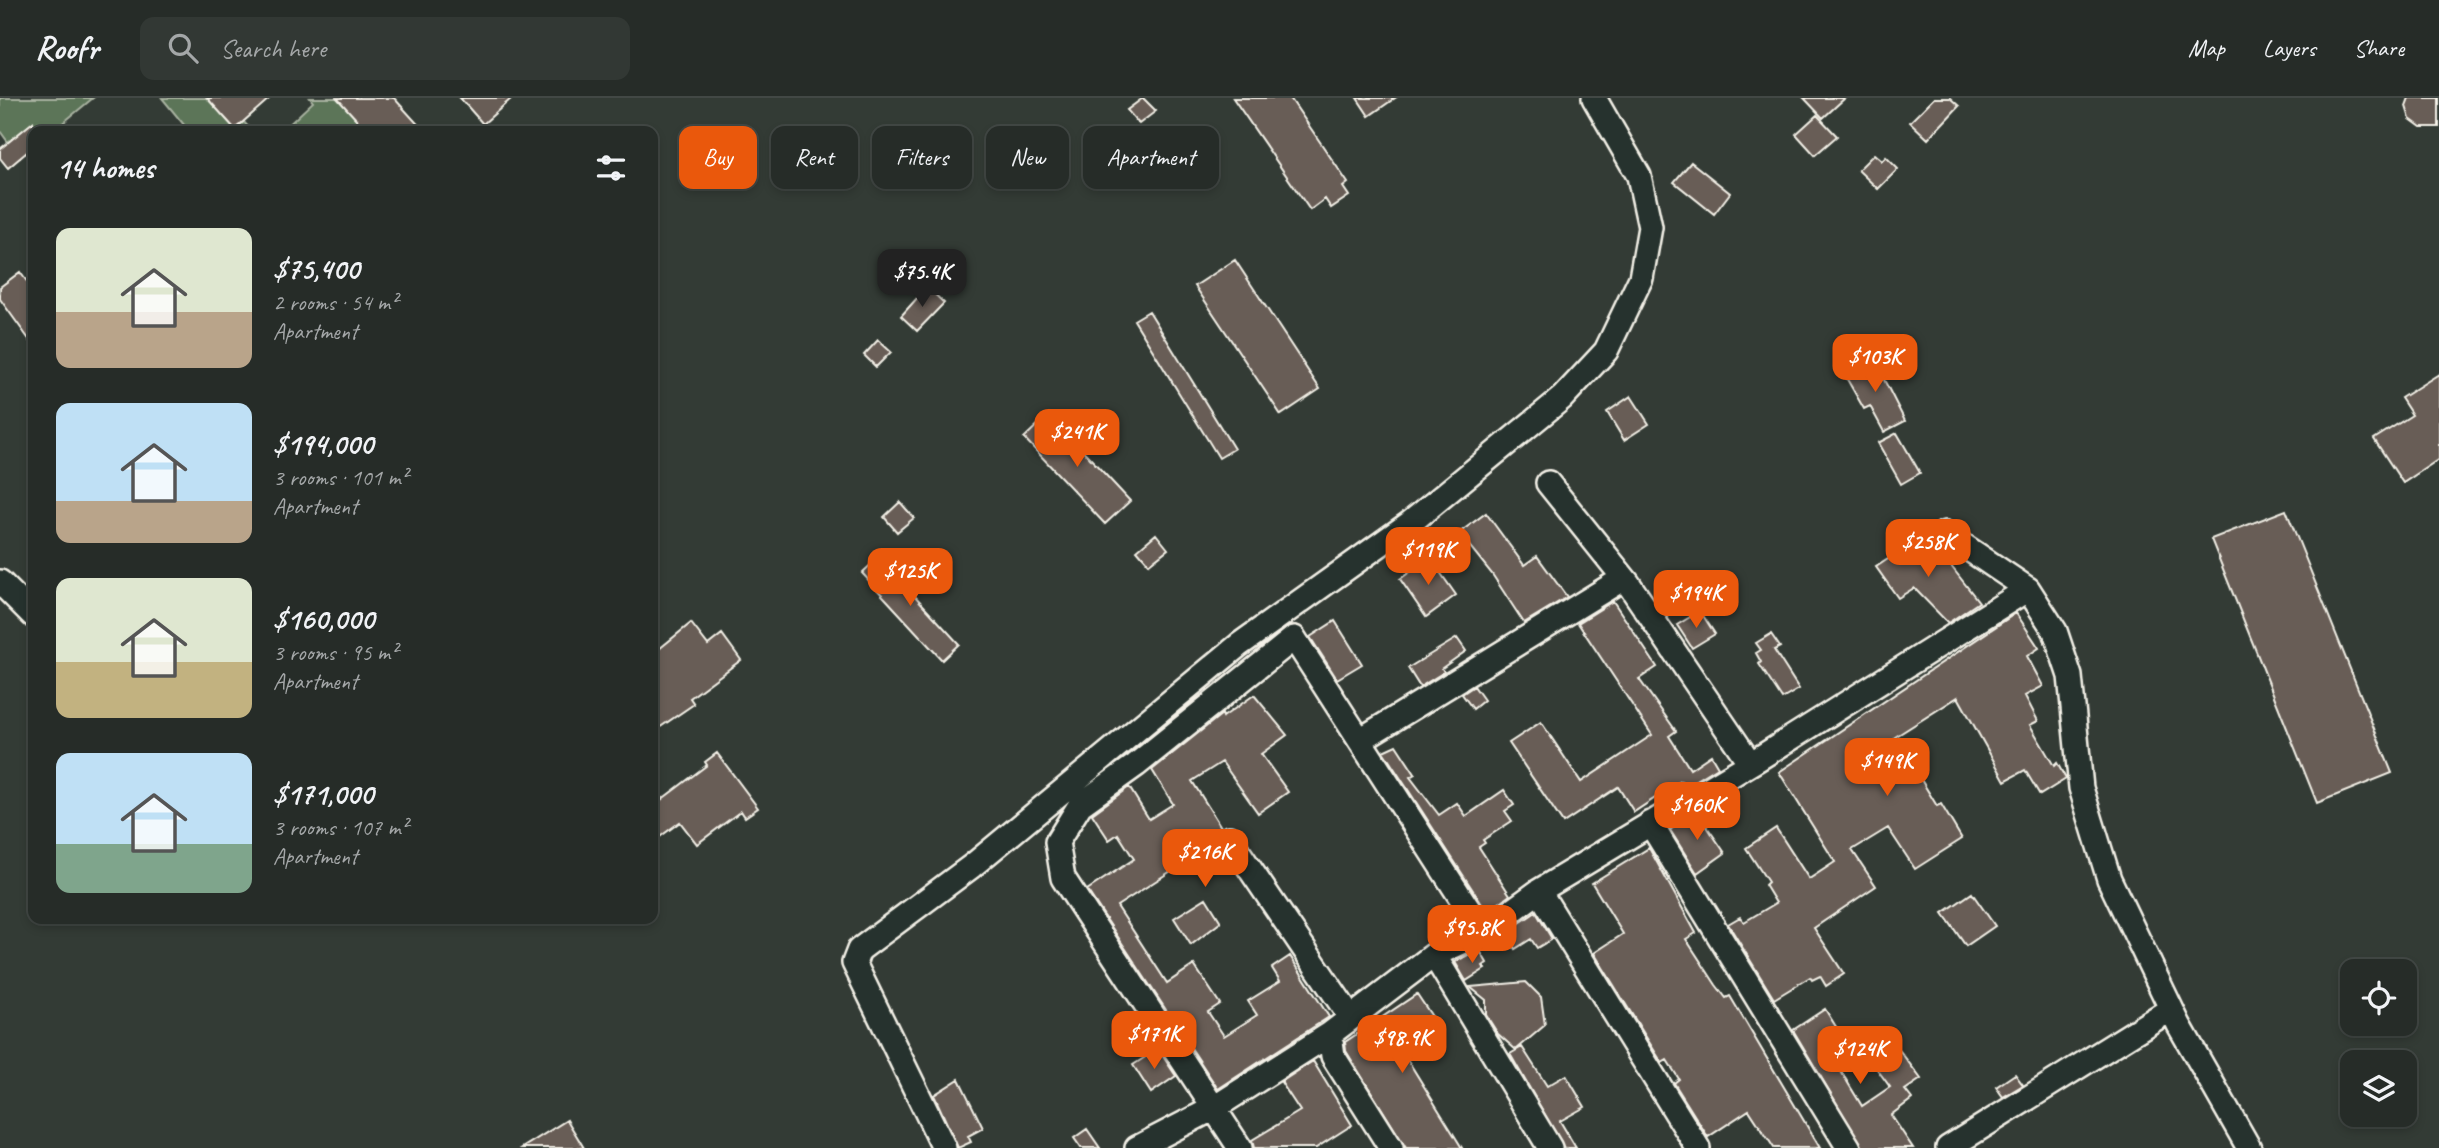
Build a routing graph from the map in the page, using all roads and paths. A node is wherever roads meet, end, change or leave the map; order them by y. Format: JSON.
{"nodes":[{"id":1,"x":1594,"y":98,"type":"edge"},
{"id":2,"x":1548,"y":483,"type":"dead end"},
{"id":3,"x":1945,"y":533,"type":"dead end"},
{"id":4,"x":1624,"y":578,"type":"junction"},
{"id":5,"x":0,"y":582,"type":"edge"},
{"id":6,"x":2028,"y":589,"type":"junction"},
{"id":7,"x":28,"y":610,"type":"edge"},
{"id":8,"x":1360,"y":740,"type":"junction"},
{"id":9,"x":1750,"y":763,"type":"junction"},
{"id":10,"x":1650,"y":823,"type":"junction"},
{"id":11,"x":1229,"y":838,"type":"dead end"},
{"id":12,"x":1539,"y":891,"type":"junction"},
{"id":13,"x":1483,"y":932,"type":"junction"},
{"id":14,"x":1434,"y":955,"type":"junction"},
{"id":15,"x":2171,"y":1009,"type":"junction"},
{"id":16,"x":1351,"y":1018,"type":"junction"},
{"id":17,"x":1330,"y":1034,"type":"junction"},
{"id":18,"x":1214,"y":1108,"type":"junction"},
{"id":19,"x":944,"y":1148,"type":"edge"},
{"id":20,"x":1137,"y":1148,"type":"edge"},
{"id":21,"x":1240,"y":1148,"type":"edge"},
{"id":22,"x":1391,"y":1148,"type":"edge"},
{"id":23,"x":1550,"y":1148,"type":"edge"},
{"id":24,"x":1698,"y":1148,"type":"edge"},
{"id":25,"x":1849,"y":1148,"type":"edge"},
{"id":26,"x":1948,"y":1148,"type":"edge"},
{"id":27,"x":2249,"y":1148,"type":"edge"}],
"edges":[{"from":1,"to":19,"type":"street"},
{"from":2,"to":4,"type":"street"},
{"from":3,"to":6,"type":"street"},
{"from":4,"to":8,"type":"street"},
{"from":4,"to":9,"type":"street"},
{"from":5,"to":7,"type":"street"},
{"from":6,"to":9,"type":"street"},
{"from":6,"to":15,"type":"street"},
{"from":8,"to":13,"type":"street"},
{"from":8,"to":18,"type":"street"},
{"from":9,"to":10,"type":"street"},
{"from":10,"to":12,"type":"street"},
{"from":10,"to":25,"type":"street"},
{"from":11,"to":16,"type":"street"},
{"from":12,"to":13,"type":"street"},
{"from":12,"to":24,"type":"street"},
{"from":13,"to":14,"type":"street"},
{"from":14,"to":16,"type":"street"},
{"from":14,"to":23,"type":"street"},
{"from":15,"to":26,"type":"street"},
{"from":15,"to":27,"type":"street"},
{"from":16,"to":17,"type":"street"},
{"from":17,"to":18,"type":"street"},
{"from":17,"to":22,"type":"street"},
{"from":18,"to":20,"type":"street"},
{"from":18,"to":21,"type":"street"}]}
